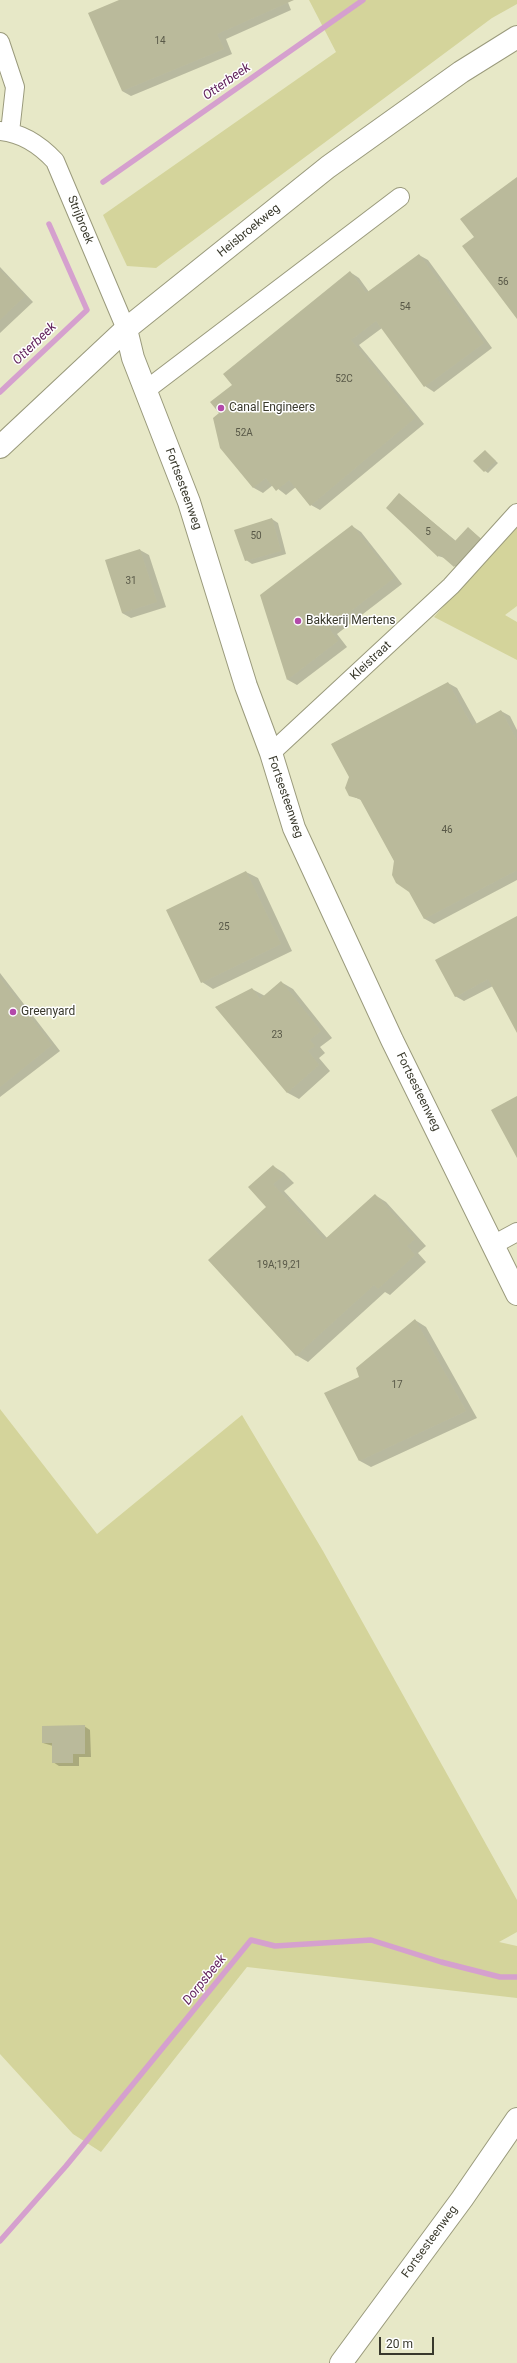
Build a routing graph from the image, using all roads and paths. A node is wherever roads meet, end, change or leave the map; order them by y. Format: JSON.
{"nodes":[{"id":1,"x":517,"y":37,"type":"edge"},
{"id":2,"x":0,"y":42,"type":"edge"},
{"id":3,"x":5,"y":131,"type":"edge"},
{"id":4,"x":400,"y":197,"type":"dead end"},
{"id":5,"x":126,"y":329,"type":"junction"},
{"id":6,"x":146,"y":390,"type":"junction"},
{"id":7,"x":0,"y":447,"type":"edge"},
{"id":8,"x":517,"y":513,"type":"edge"},
{"id":9,"x":270,"y":754,"type":"junction"},
{"id":10,"x":517,"y":1232,"type":"edge"},
{"id":11,"x":493,"y":1245,"type":"junction"},
{"id":12,"x":517,"y":1294,"type":"edge"},
{"id":13,"x":517,"y":2119,"type":"edge"},
{"id":14,"x":340,"y":2363,"type":"edge"}],
"edges":[{"from":1,"to":5,"type":"street","name":"Heisbroekweg"},
{"from":2,"to":3,"type":"street","name":"Strijbroek"},
{"from":3,"to":5,"type":"street","name":"Strijbroek"},
{"from":4,"to":6,"type":"street"},
{"from":5,"to":6,"type":"street","name":"Fortsesteenweg"},
{"from":5,"to":7,"type":"street","name":"Heisbroekweg"},
{"from":6,"to":9,"type":"street","name":"Fortsesteenweg"},
{"from":8,"to":9,"type":"street","name":"Kleistraat"},
{"from":9,"to":11,"type":"street","name":"Fortsesteenweg"},
{"from":10,"to":11,"type":"street"},
{"from":11,"to":12,"type":"street","name":"Fortsesteenweg"},
{"from":13,"to":14,"type":"street","name":"Fortsesteenweg"}]}
